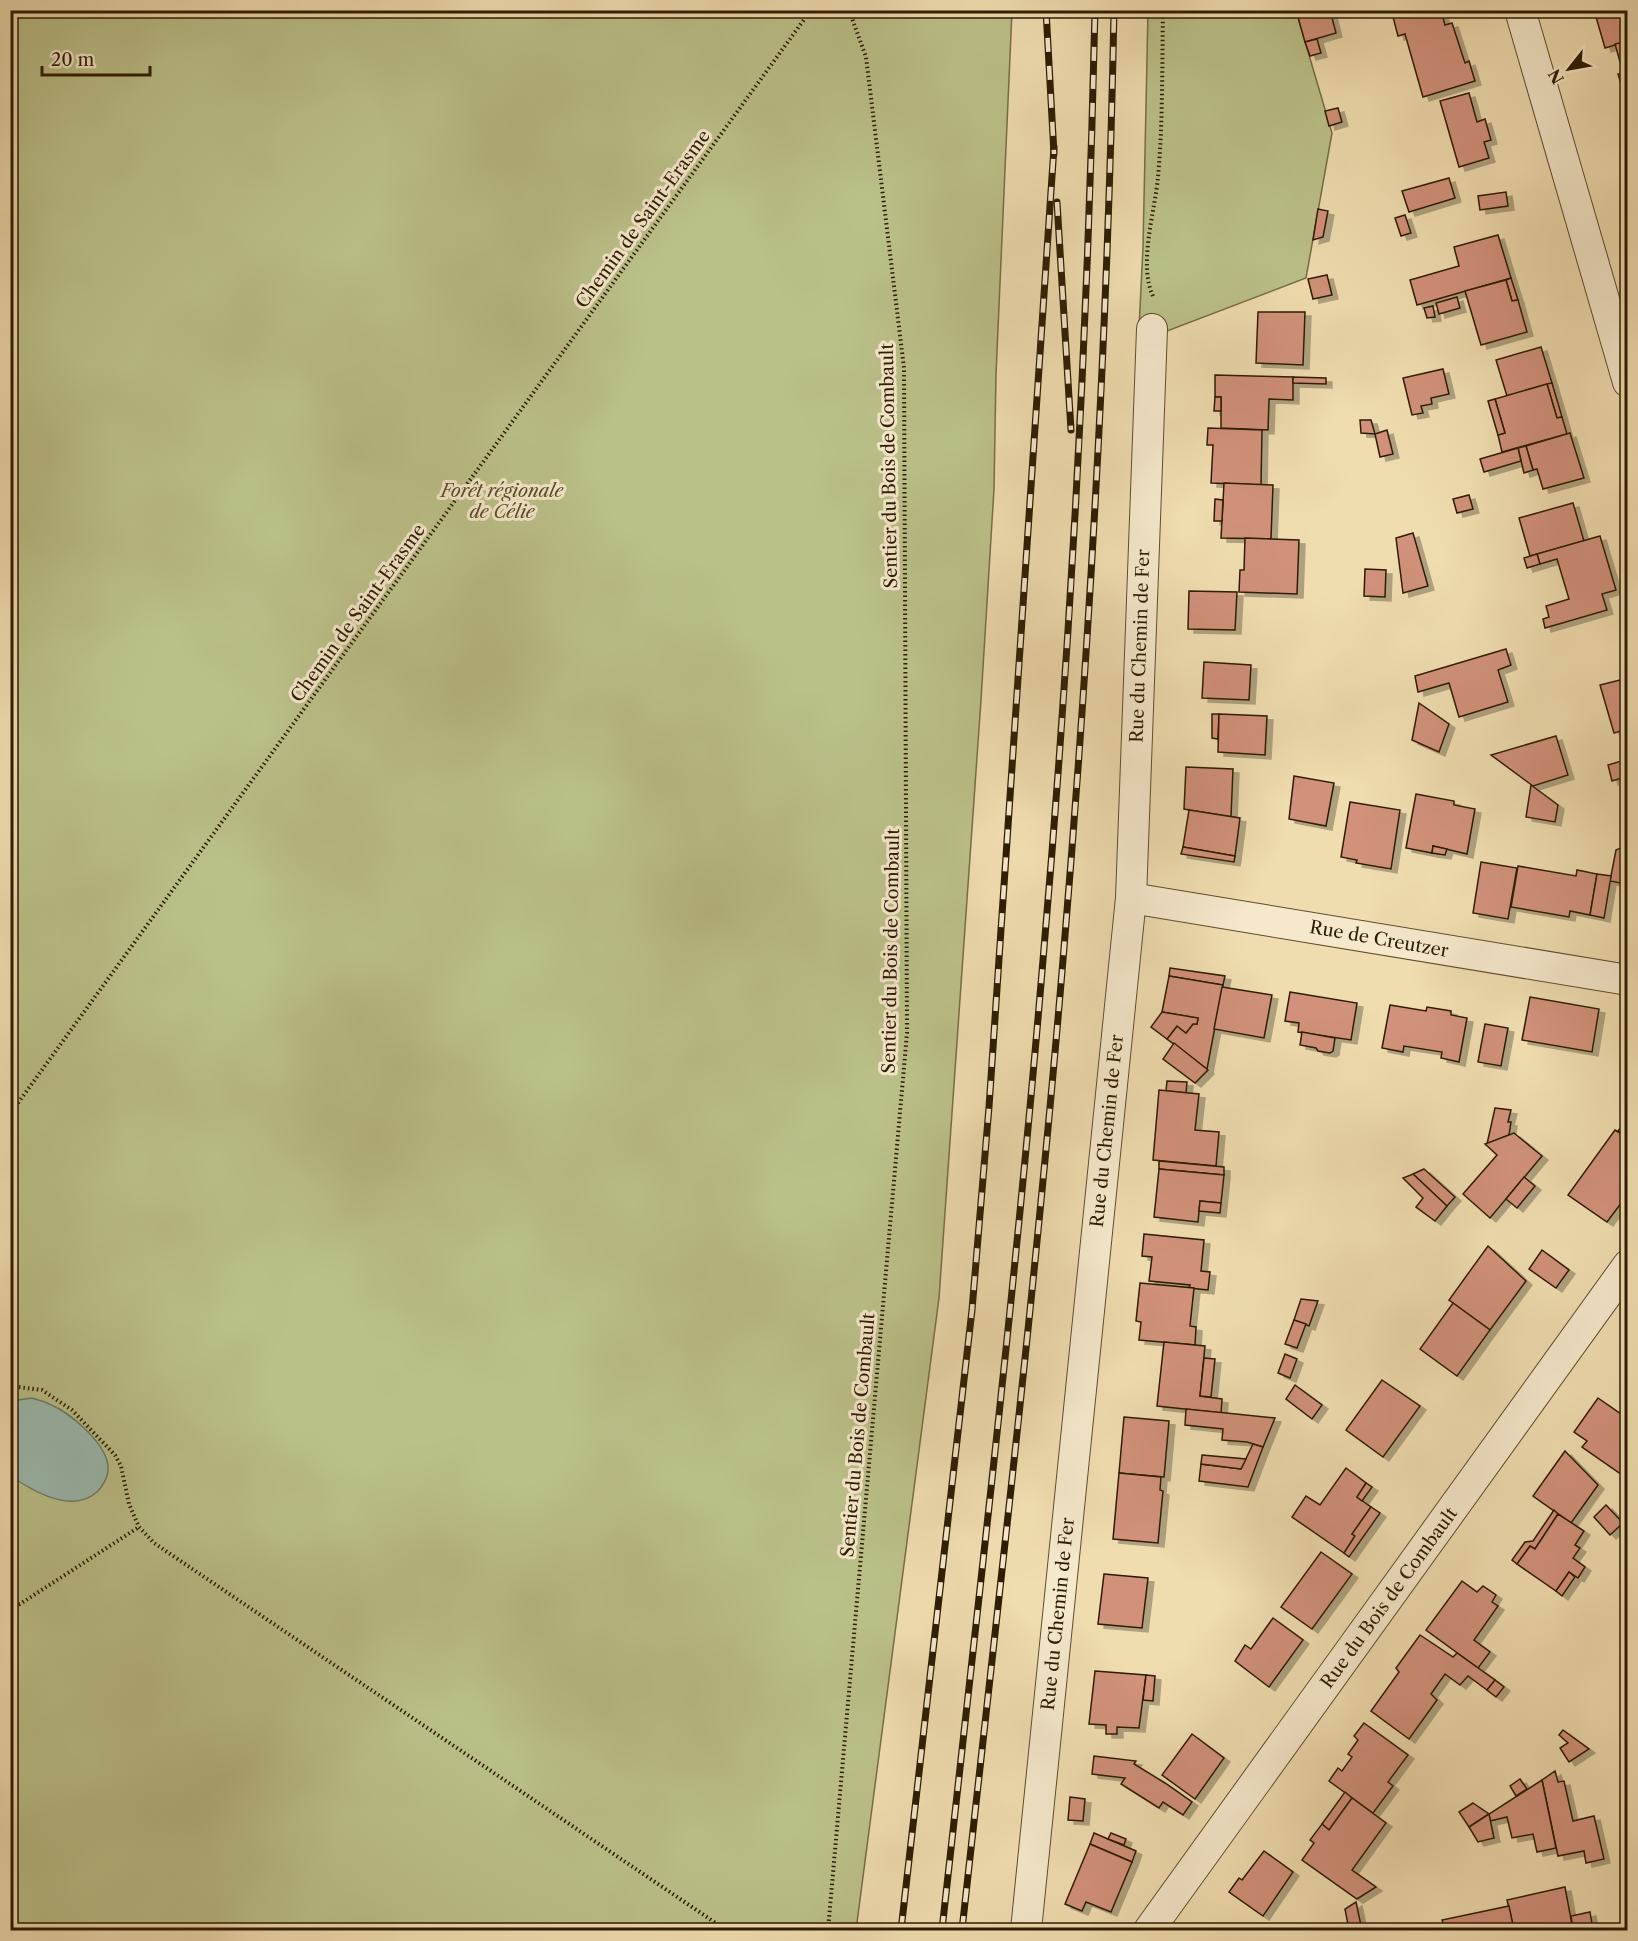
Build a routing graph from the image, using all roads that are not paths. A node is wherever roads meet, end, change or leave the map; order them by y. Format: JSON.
{"nodes":[{"id":1,"x":1520,"y":10,"type":"edge"},
{"id":2,"x":1152,"y":329,"type":"road end"},
{"id":3,"x":1628,"y":382,"type":"edge"},
{"id":4,"x":1131,"y":898,"type":"junction"},
{"id":5,"x":1628,"y":980,"type":"edge"},
{"id":6,"x":1628,"y":1265,"type":"edge"},
{"id":7,"x":1026,"y":1930,"type":"edge"},
{"id":8,"x":1149,"y":1930,"type":"edge"}],
"edges":[{"from":1,"to":3,"type":"street"},
{"from":2,"to":4,"type":"street","name":"Rue du Chemin de Fer"},
{"from":4,"to":5,"type":"street","name":"Rue de Creutzer"},
{"from":4,"to":7,"type":"street","name":"Rue du Chemin de Fer"},
{"from":6,"to":8,"type":"street","name":"Rue du Bois de Combault"}]}
